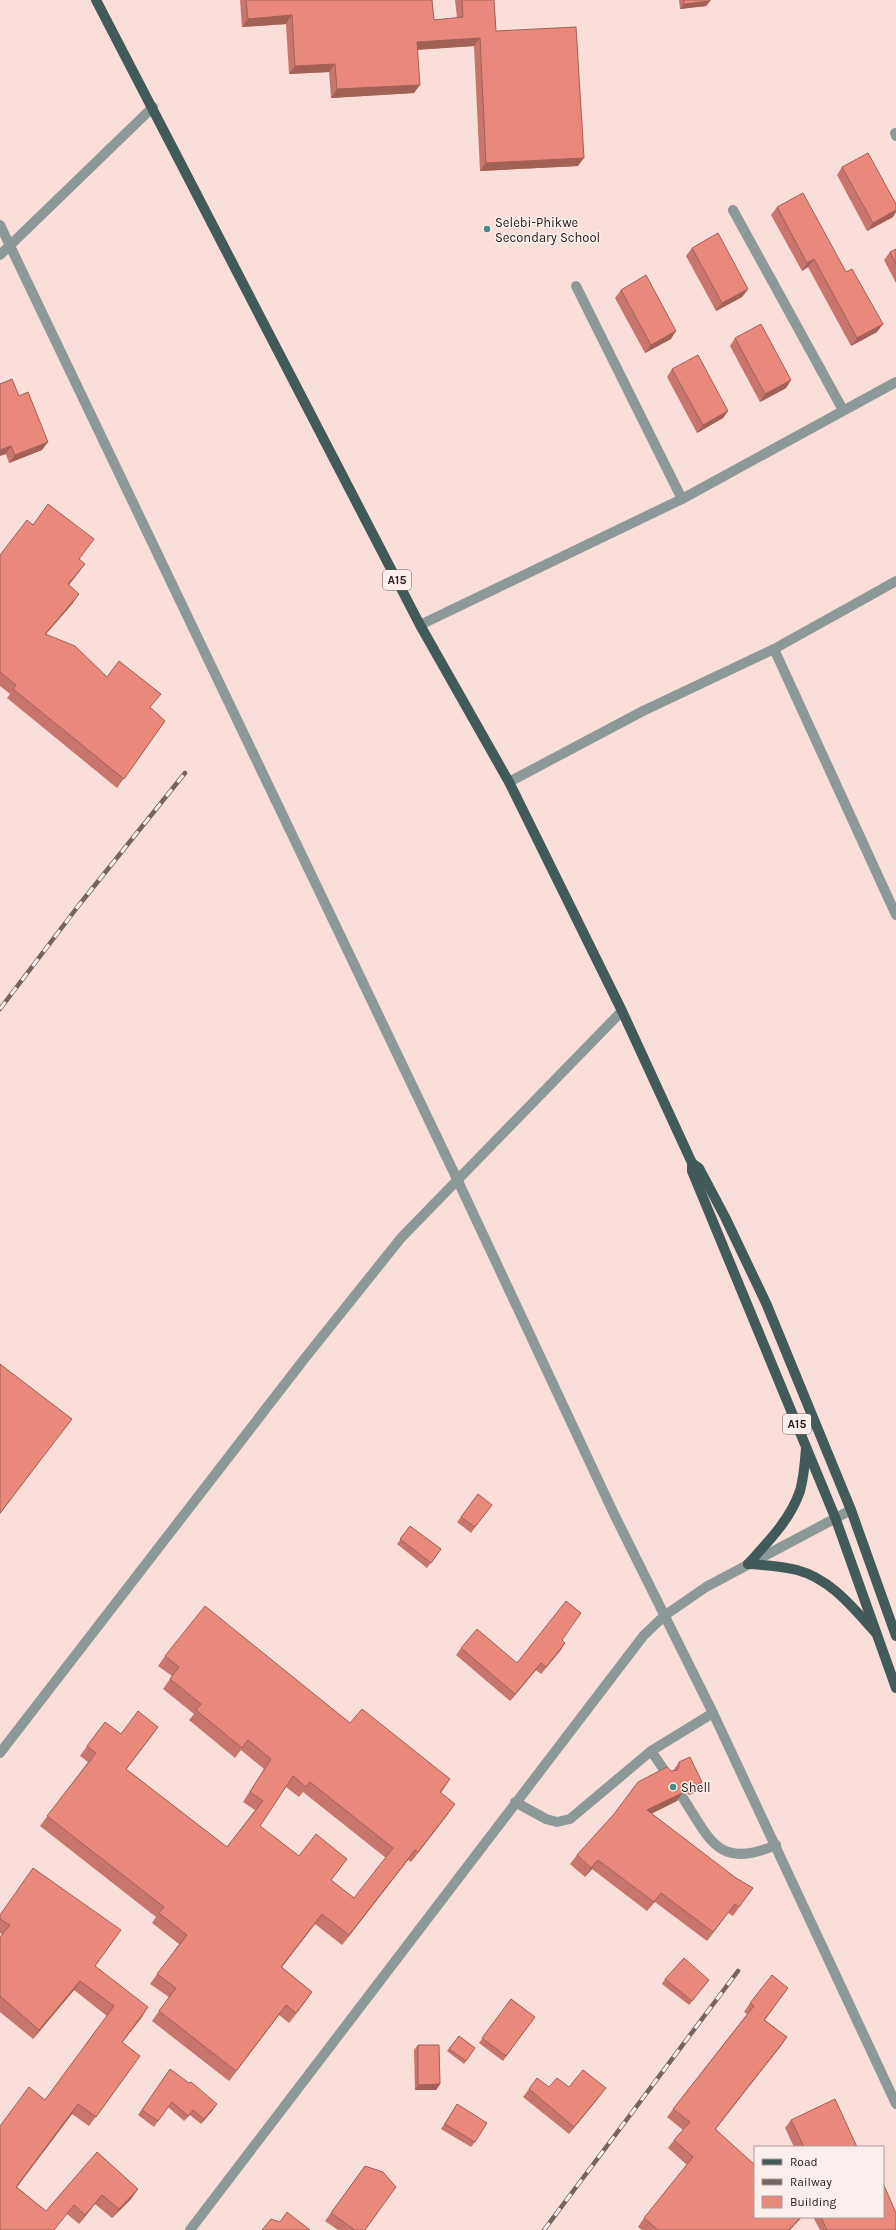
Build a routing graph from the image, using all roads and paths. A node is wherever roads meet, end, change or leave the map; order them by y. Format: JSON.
{"nodes":[{"id":1,"x":96,"y":0,"type":"edge"},
{"id":2,"x":153,"y":107,"type":"junction"},
{"id":3,"x":733,"y":210,"type":"dead end"},
{"id":4,"x":0,"y":225,"type":"edge"},
{"id":5,"x":10,"y":245,"type":"junction"},
{"id":6,"x":0,"y":256,"type":"edge"},
{"id":7,"x":576,"y":286,"type":"dead end"},
{"id":8,"x":896,"y":382,"type":"edge"},
{"id":9,"x":843,"y":410,"type":"junction"},
{"id":10,"x":682,"y":499,"type":"junction"},
{"id":11,"x":896,"y":581,"type":"edge"},
{"id":12,"x":420,"y":625,"type":"junction"},
{"id":13,"x":774,"y":649,"type":"junction"},
{"id":14,"x":509,"y":782,"type":"junction"},
{"id":15,"x":896,"y":915,"type":"edge"},
{"id":16,"x":622,"y":1011,"type":"junction"},
{"id":17,"x":692,"y":1163,"type":"junction"},
{"id":18,"x":457,"y":1179,"type":"junction"},
{"id":19,"x":806,"y":1446,"type":"junction"},
{"id":20,"x":851,"y":1510,"type":"junction"},
{"id":21,"x":835,"y":1517,"type":"junction"},
{"id":22,"x":748,"y":1564,"type":"junction"},
{"id":23,"x":664,"y":1616,"type":"junction"},
{"id":24,"x":896,"y":1636,"type":"edge"},
{"id":25,"x":879,"y":1637,"type":"junction"},
{"id":26,"x":896,"y":1688,"type":"edge"},
{"id":27,"x":713,"y":1713,"type":"junction"},
{"id":28,"x":651,"y":1751,"type":"junction"},
{"id":29,"x":0,"y":1753,"type":"edge"},
{"id":30,"x":667,"y":1774,"type":"edge"},
{"id":31,"x":683,"y":1798,"type":"edge"},
{"id":32,"x":515,"y":1802,"type":"junction"},
{"id":33,"x":776,"y":1845,"type":"junction"},
{"id":34,"x":896,"y":2104,"type":"edge"},
{"id":35,"x":190,"y":2230,"type":"edge"}],
"edges":[{"from":1,"to":2,"type":"main road","number":"A15"},
{"from":2,"to":5,"type":"street"},
{"from":2,"to":12,"type":"main road","number":"A15"},
{"from":3,"to":9,"type":"street"},
{"from":4,"to":5,"type":"street"},
{"from":5,"to":6,"type":"street"},
{"from":5,"to":18,"type":"street"},
{"from":7,"to":10,"type":"street"},
{"from":8,"to":9,"type":"street"},
{"from":9,"to":10,"type":"street"},
{"from":10,"to":12,"type":"street"},
{"from":11,"to":13,"type":"street"},
{"from":12,"to":14,"type":"main road","number":"A15"},
{"from":13,"to":14,"type":"street"},
{"from":13,"to":15,"type":"street"},
{"from":14,"to":16,"type":"main road","number":"A15"},
{"from":16,"to":17,"type":"main road","number":"A15"},
{"from":16,"to":18,"type":"street"},
{"from":17,"to":19,"type":"main road","number":"A15"},
{"from":17,"to":20,"type":"main road","number":"A15"},
{"from":18,"to":23,"type":"street"},
{"from":18,"to":29,"type":"street"},
{"from":19,"to":21,"type":"main road","number":"A15"},
{"from":19,"to":22,"type":"main road"},
{"from":20,"to":21,"type":"street"},
{"from":20,"to":24,"type":"main road","number":"A15"},
{"from":21,"to":22,"type":"street"},
{"from":21,"to":25,"type":"main road","number":"A15"},
{"from":22,"to":23,"type":"street"},
{"from":22,"to":25,"type":"main road"},
{"from":23,"to":27,"type":"street"},
{"from":23,"to":32,"type":"street"},
{"from":25,"to":26,"type":"main road","number":"A15"},
{"from":27,"to":28,"type":"street"},
{"from":27,"to":33,"type":"street"},
{"from":28,"to":30,"type":"street"},
{"from":28,"to":32,"type":"street"},
{"from":31,"to":33,"type":"street"},
{"from":32,"to":35,"type":"street"},
{"from":33,"to":34,"type":"street"}]}
